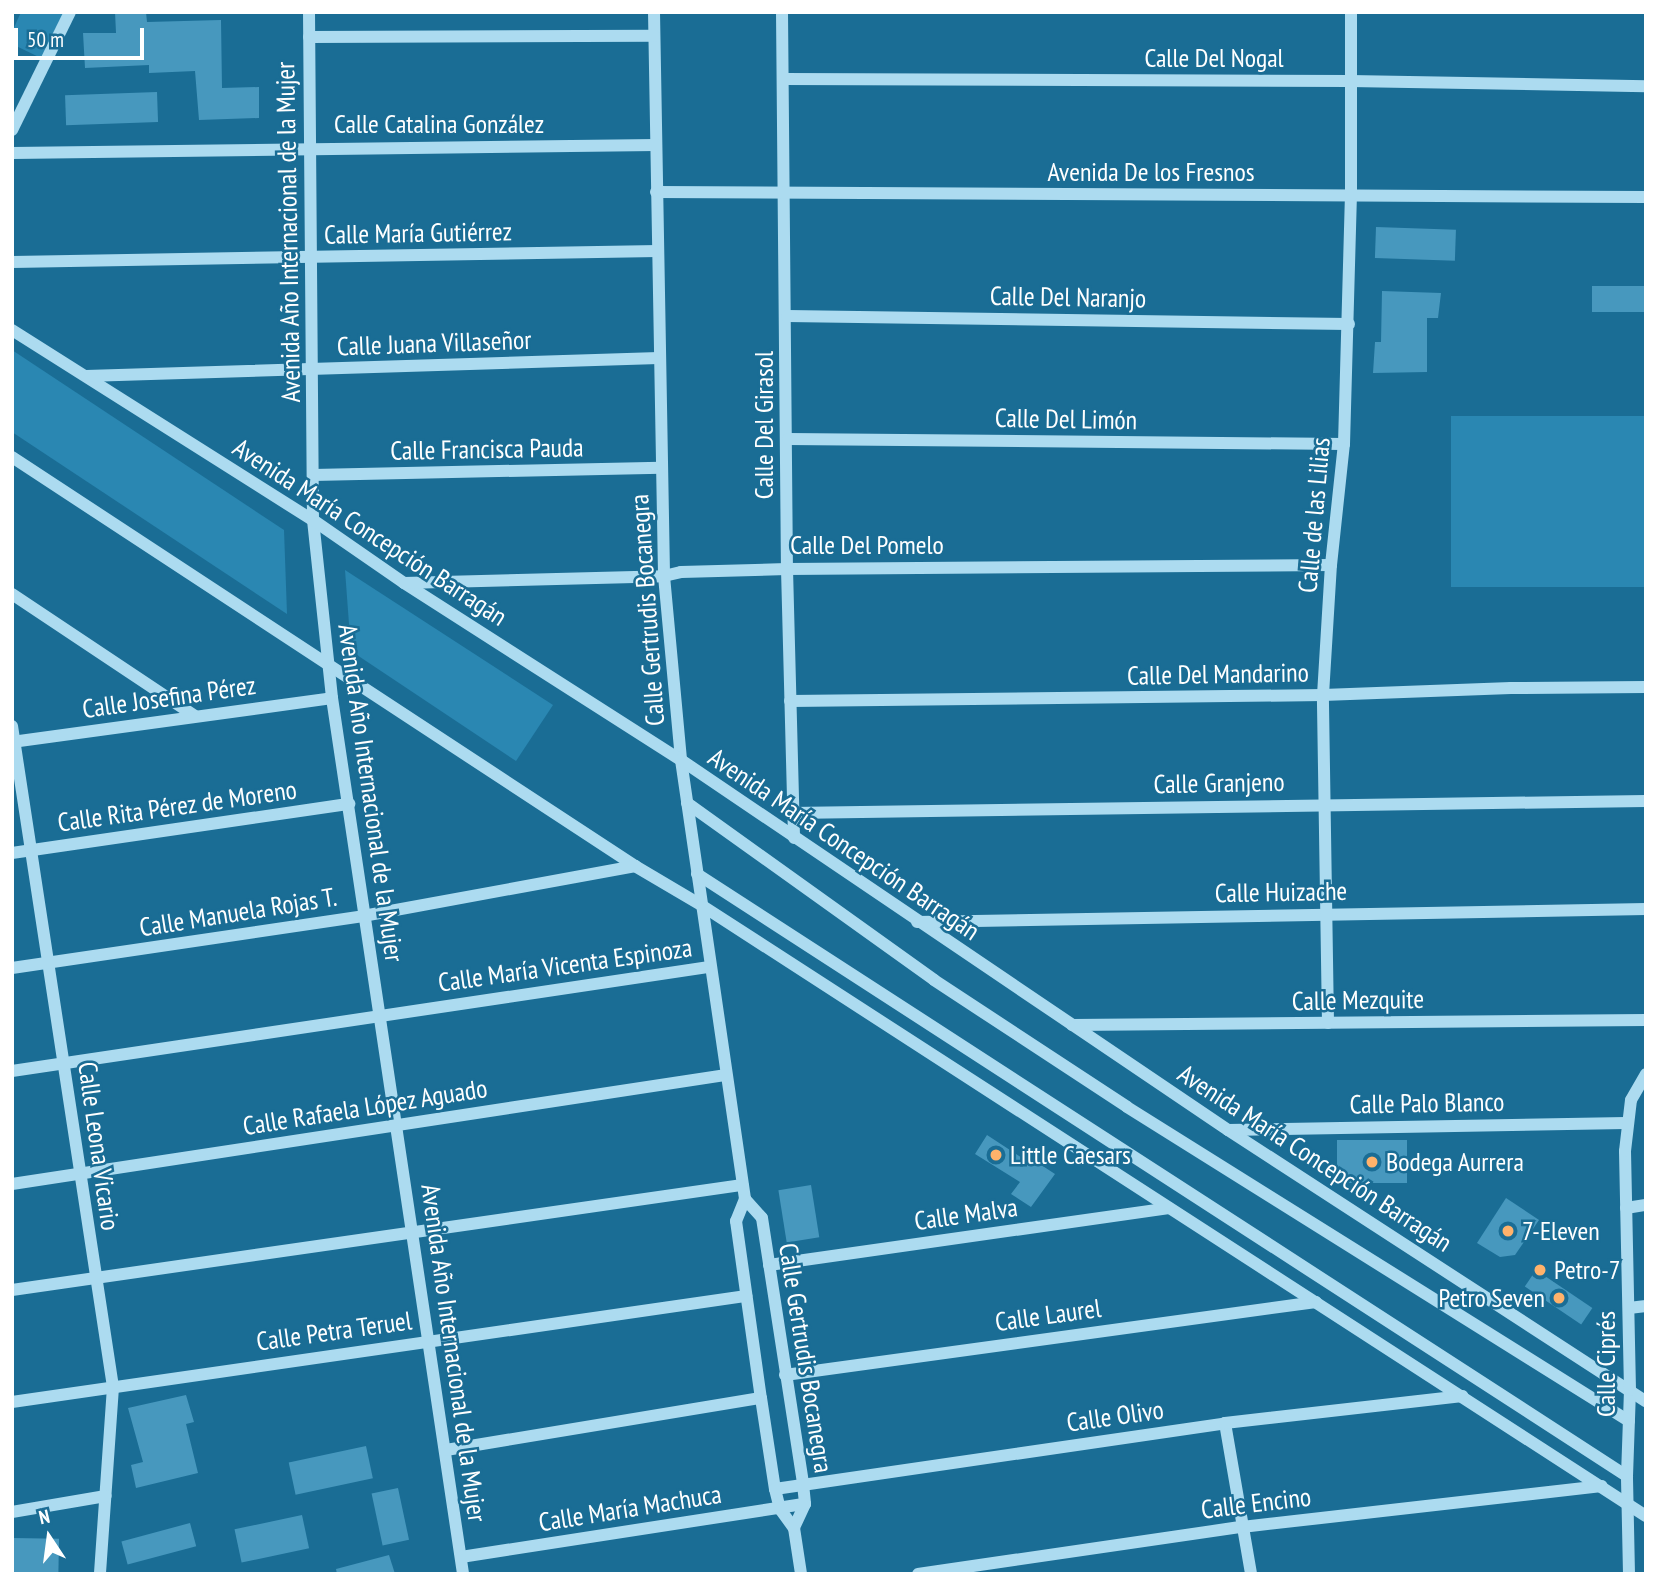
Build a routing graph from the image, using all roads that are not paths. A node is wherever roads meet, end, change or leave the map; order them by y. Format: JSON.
{"nodes":[{"id":1,"x":71,"y":12,"type":"edge"},
{"id":2,"x":309,"y":12,"type":"edge"},
{"id":3,"x":654,"y":12,"type":"edge"},
{"id":4,"x":782,"y":12,"type":"edge"},
{"id":5,"x":1351,"y":12,"type":"edge"},
{"id":6,"x":654,"y":36,"type":"junction"},
{"id":7,"x":309,"y":37,"type":"junction"},
{"id":8,"x":783,"y":79,"type":"junction"},
{"id":9,"x":1350,"y":81,"type":"junction"},
{"id":10,"x":1646,"y":86,"type":"edge"},
{"id":11,"x":12,"y":130,"type":"edge"},
{"id":12,"x":656,"y":145,"type":"junction"},
{"id":13,"x":308,"y":148,"type":"junction"},
{"id":14,"x":12,"y":153,"type":"edge"},
{"id":15,"x":656,"y":192,"type":"junction"},
{"id":16,"x":783,"y":192,"type":"junction"},
{"id":17,"x":1351,"y":196,"type":"junction"},
{"id":18,"x":1646,"y":197,"type":"edge"},
{"id":19,"x":657,"y":251,"type":"junction"},
{"id":20,"x":311,"y":257,"type":"junction"},
{"id":21,"x":12,"y":262,"type":"edge"},
{"id":22,"x":787,"y":316,"type":"junction"},
{"id":23,"x":1349,"y":324,"type":"junction"},
{"id":24,"x":12,"y":330,"type":"edge"},
{"id":25,"x":659,"y":358,"type":"junction"},
{"id":26,"x":312,"y":370,"type":"junction"},
{"id":27,"x":85,"y":376,"type":"junction"},
{"id":28,"x":788,"y":439,"type":"junction"},
{"id":29,"x":1344,"y":444,"type":"junction"},
{"id":30,"x":12,"y":457,"type":"edge"},
{"id":31,"x":661,"y":468,"type":"junction"},
{"id":32,"x":313,"y":475,"type":"junction"},
{"id":33,"x":313,"y":520,"type":"junction"},
{"id":34,"x":1331,"y":565,"type":"junction"},
{"id":35,"x":787,"y":569,"type":"junction"},
{"id":36,"x":664,"y":576,"type":"junction"},
{"id":37,"x":404,"y":583,"type":"junction"},
{"id":38,"x":12,"y":594,"type":"edge"},
{"id":39,"x":328,"y":665,"type":"junction"},
{"id":40,"x":1646,"y":687,"type":"edge"},
{"id":41,"x":1323,"y":695,"type":"junction"},
{"id":42,"x":332,"y":698,"type":"junction"},
{"id":43,"x":790,"y":701,"type":"junction"},
{"id":44,"x":195,"y":716,"type":"junction"},
{"id":45,"x":12,"y":726,"type":"edge"},
{"id":46,"x":13,"y":742,"type":"edge"},
{"id":47,"x":681,"y":761,"type":"junction"},
{"id":48,"x":1646,"y":801,"type":"edge"},
{"id":49,"x":687,"y":803,"type":"junction"},
{"id":50,"x":349,"y":804,"type":"junction"},
{"id":51,"x":1323,"y":805,"type":"junction"},
{"id":52,"x":792,"y":813,"type":"junction"},
{"id":53,"x":794,"y":838,"type":"junction"},
{"id":54,"x":32,"y":850,"type":"junction"},
{"id":55,"x":12,"y":853,"type":"edge"},
{"id":56,"x":635,"y":866,"type":"junction"},
{"id":57,"x":697,"y":874,"type":"junction"},
{"id":58,"x":701,"y":905,"type":"junction"},
{"id":59,"x":1646,"y":909,"type":"edge"},
{"id":60,"x":1326,"y":914,"type":"junction"},
{"id":61,"x":363,"y":916,"type":"junction"},
{"id":62,"x":917,"y":922,"type":"junction"},
{"id":63,"x":48,"y":963,"type":"junction"},
{"id":64,"x":709,"y":967,"type":"junction"},
{"id":65,"x":12,"y":968,"type":"edge"},
{"id":66,"x":380,"y":1015,"type":"junction"},
{"id":67,"x":1646,"y":1020,"type":"edge"},
{"id":68,"x":1328,"y":1023,"type":"junction"},
{"id":69,"x":1071,"y":1025,"type":"junction"},
{"id":70,"x":63,"y":1062,"type":"junction"},
{"id":71,"x":12,"y":1071,"type":"edge"},
{"id":72,"x":1646,"y":1074,"type":"edge"},
{"id":73,"x":725,"y":1075,"type":"junction"},
{"id":74,"x":1646,"y":1098,"type":"edge"},
{"id":75,"x":1631,"y":1100,"type":"junction"},
{"id":76,"x":1626,"y":1122,"type":"junction"},
{"id":77,"x":397,"y":1125,"type":"junction"},
{"id":78,"x":1228,"y":1130,"type":"junction"},
{"id":79,"x":80,"y":1173,"type":"junction"},
{"id":80,"x":12,"y":1184,"type":"edge"},
{"id":81,"x":742,"y":1185,"type":"junction"},
{"id":82,"x":745,"y":1199,"type":"junction"},
{"id":83,"x":1646,"y":1205,"type":"edge"},
{"id":84,"x":1169,"y":1208,"type":"junction"},
{"id":85,"x":1626,"y":1208,"type":"junction"},
{"id":86,"x":413,"y":1235,"type":"junction"},
{"id":87,"x":769,"y":1265,"type":"junction"},
{"id":88,"x":96,"y":1279,"type":"junction"},
{"id":89,"x":12,"y":1290,"type":"edge"},
{"id":90,"x":746,"y":1296,"type":"junction"},
{"id":91,"x":1316,"y":1302,"type":"junction"},
{"id":92,"x":1646,"y":1306,"type":"edge"},
{"id":93,"x":1629,"y":1308,"type":"junction"},
{"id":94,"x":429,"y":1340,"type":"junction"},
{"id":95,"x":785,"y":1374,"type":"junction"},
{"id":96,"x":114,"y":1387,"type":"junction"},
{"id":97,"x":1630,"y":1390,"type":"junction"},
{"id":98,"x":1462,"y":1396,"type":"junction"},
{"id":99,"x":761,"y":1398,"type":"junction"},
{"id":100,"x":1646,"y":1401,"type":"edge"},
{"id":101,"x":12,"y":1402,"type":"edge"},
{"id":102,"x":1629,"y":1421,"type":"junction"},
{"id":103,"x":1225,"y":1423,"type":"junction"},
{"id":104,"x":446,"y":1450,"type":"junction"},
{"id":105,"x":1627,"y":1476,"type":"junction"},
{"id":106,"x":803,"y":1484,"type":"junction"},
{"id":107,"x":1602,"y":1486,"type":"junction"},
{"id":108,"x":775,"y":1489,"type":"junction"},
{"id":109,"x":106,"y":1496,"type":"junction"},
{"id":110,"x":1628,"y":1502,"type":"junction"},
{"id":111,"x":805,"y":1504,"type":"junction"},
{"id":112,"x":779,"y":1509,"type":"junction"},
{"id":113,"x":12,"y":1511,"type":"edge"},
{"id":114,"x":1646,"y":1516,"type":"edge"},
{"id":115,"x":1242,"y":1527,"type":"junction"},
{"id":116,"x":794,"y":1528,"type":"junction"},
{"id":117,"x":461,"y":1557,"type":"junction"},
{"id":118,"x":100,"y":1574,"type":"edge"},
{"id":119,"x":463,"y":1574,"type":"edge"},
{"id":120,"x":801,"y":1574,"type":"edge"},
{"id":121,"x":918,"y":1574,"type":"edge"},
{"id":122,"x":1251,"y":1574,"type":"edge"},
{"id":123,"x":1629,"y":1574,"type":"edge"}],
"edges":[{"from":1,"to":11,"type":"street"},
{"from":2,"to":7,"type":"street","name":"Avenida Año Internacional de la Mujer"},
{"from":3,"to":6,"type":"street","name":"Calle Gertrudis Bocanegra"},
{"from":4,"to":8,"type":"street","name":"Calle Del Girasol"},
{"from":5,"to":9,"type":"street","name":"Calle de las Lilias"},
{"from":6,"to":7,"type":"street"},
{"from":6,"to":12,"type":"street","name":"Calle Gertrudis Bocanegra"},
{"from":7,"to":13,"type":"street","name":"Avenida Año Internacional de la Mujer"},
{"from":8,"to":9,"type":"street","name":"Calle Del Nogal"},
{"from":8,"to":16,"type":"street","name":"Calle Del Girasol"},
{"from":9,"to":10,"type":"street","name":"Calle Del Nogal"},
{"from":9,"to":17,"type":"street","name":"Calle de las Lilias"},
{"from":12,"to":13,"type":"street","name":"Calle Catalina González"},
{"from":12,"to":15,"type":"street","name":"Calle Gertrudis Bocanegra"},
{"from":13,"to":14,"type":"street","name":"Calle Catalina González"},
{"from":13,"to":20,"type":"street","name":"Avenida Año Internacional de la Mujer"},
{"from":15,"to":16,"type":"street","name":"Avenida De los Fresnos"},
{"from":15,"to":19,"type":"street","name":"Calle Gertrudis Bocanegra"},
{"from":16,"to":17,"type":"street","name":"Avenida De los Fresnos"},
{"from":16,"to":22,"type":"street","name":"Calle Del Girasol"},
{"from":17,"to":18,"type":"street","name":"Avenida De los Fresnos"},
{"from":17,"to":23,"type":"street","name":"Calle de las Lilias"},
{"from":19,"to":20,"type":"street","name":"Calle María Gutiérrez"},
{"from":19,"to":25,"type":"street","name":"Calle Gertrudis Bocanegra"},
{"from":20,"to":21,"type":"street","name":"Calle María Gutiérrez"},
{"from":20,"to":26,"type":"street","name":"Avenida Año Internacional de la Mujer"},
{"from":22,"to":23,"type":"street","name":"Calle Del Naranjo"},
{"from":22,"to":28,"type":"street","name":"Calle Del Girasol"},
{"from":23,"to":29,"type":"street","name":"Calle de las Lilias"},
{"from":24,"to":27,"type":"street","name":"Avenida María Concepción Barragán"},
{"from":25,"to":26,"type":"street","name":"Calle Juana Villaseñor"},
{"from":25,"to":31,"type":"street","name":"Calle Gertrudis Bocanegra"},
{"from":26,"to":27,"type":"street","name":"Calle Juana Villaseñor"},
{"from":26,"to":32,"type":"street","name":"Avenida Año Internacional de la Mujer"},
{"from":27,"to":33,"type":"street","name":"Avenida María Concepción Barragán"},
{"from":28,"to":29,"type":"street","name":"Calle Del Limón"},
{"from":28,"to":35,"type":"street","name":"Calle Del Girasol"},
{"from":29,"to":34,"type":"street","name":"Calle de las Lilias"},
{"from":30,"to":39,"type":"street"},
{"from":31,"to":32,"type":"street","name":"Calle Francisca Pauda"},
{"from":31,"to":36,"type":"street","name":"Calle Gertrudis Bocanegra"},
{"from":32,"to":33,"type":"street","name":"Avenida Año Internacional de la Mujer"},
{"from":33,"to":37,"type":"street","name":"Avenida María Concepción Barragán"},
{"from":33,"to":39,"type":"street","name":"Avenida Año Internacional de la Mujer"},
{"from":34,"to":35,"type":"street","name":"Calle Del Pomelo"},
{"from":34,"to":41,"type":"street","name":"Calle de las Lilias"},
{"from":35,"to":36,"type":"street","name":"Calle Del Pomelo"},
{"from":35,"to":43,"type":"street","name":"Calle Del Girasol"},
{"from":36,"to":37,"type":"street","name":"Calle Del Pomelo"},
{"from":36,"to":47,"type":"street","name":"Calle Gertrudis Bocanegra"},
{"from":37,"to":47,"type":"street","name":"Avenida María Concepción Barragán"},
{"from":38,"to":44,"type":"street"},
{"from":39,"to":42,"type":"street","name":"Avenida Año Internacional de la Mujer"},
{"from":39,"to":56,"type":"street"},
{"from":40,"to":41,"type":"street","name":"Calle Del Mandarino"},
{"from":41,"to":43,"type":"street","name":"Calle Del Mandarino"},
{"from":41,"to":51,"type":"street","name":"Calle de las Lilias"},
{"from":42,"to":44,"type":"street","name":"Calle Josefina Pérez"},
{"from":42,"to":50,"type":"street","name":"Avenida Año Internacional de la Mujer"},
{"from":43,"to":52,"type":"street","name":"Calle Del Girasol"},
{"from":44,"to":46,"type":"street","name":"Calle Josefina Pérez"},
{"from":45,"to":46,"type":"street","name":"Calle Leona Vicario"},
{"from":46,"to":54,"type":"street","name":"Calle Leona Vicario"},
{"from":47,"to":49,"type":"street","name":"Calle Gertrudis Bocanegra"},
{"from":47,"to":53,"type":"street","name":"Avenida María Concepción Barragán"},
{"from":48,"to":51,"type":"street","name":"Calle Granjeno"},
{"from":49,"to":57,"type":"street","name":"Calle Gertrudis Bocanegra"},
{"from":49,"to":102,"type":"street","name":"Avenida María Concepción Barragán"},
{"from":50,"to":54,"type":"street","name":"Calle Rita Pérez de Moreno"},
{"from":50,"to":61,"type":"street","name":"Avenida Año Internacional de la Mujer"},
{"from":51,"to":52,"type":"street","name":"Calle Granjeno"},
{"from":51,"to":60,"type":"street","name":"Calle de las Lilias"},
{"from":52,"to":53,"type":"street","name":"Calle Del Girasol"},
{"from":53,"to":62,"type":"street","name":"Avenida María Concepción Barragán"},
{"from":54,"to":55,"type":"street","name":"Calle Rita Pérez de Moreno"},
{"from":54,"to":63,"type":"street","name":"Calle Leona Vicario"},
{"from":56,"to":58,"type":"street"},
{"from":56,"to":61,"type":"street","name":"Calle Manuela Rojas T."},
{"from":57,"to":58,"type":"street","name":"Calle Gertrudis Bocanegra"},
{"from":57,"to":105,"type":"street"},
{"from":58,"to":64,"type":"street","name":"Calle Gertrudis Bocanegra"},
{"from":58,"to":84,"type":"street"},
{"from":59,"to":60,"type":"street","name":"Calle Huizache"},
{"from":60,"to":62,"type":"street","name":"Calle Huizache"},
{"from":60,"to":68,"type":"street","name":"Calle de las Lilias"},
{"from":61,"to":63,"type":"street","name":"Calle Manuela Rojas T."},
{"from":61,"to":66,"type":"street","name":"Avenida Año Internacional de la Mujer"},
{"from":62,"to":69,"type":"street","name":"Avenida María Concepción Barragán"},
{"from":63,"to":65,"type":"street","name":"Calle Manuela Rojas T."},
{"from":63,"to":70,"type":"street","name":"Calle Leona Vicario"},
{"from":64,"to":66,"type":"street","name":"Calle María Vicenta Espinoza"},
{"from":64,"to":73,"type":"street","name":"Calle Gertrudis Bocanegra"},
{"from":66,"to":70,"type":"street","name":"Calle María Vicenta Espinoza"},
{"from":66,"to":77,"type":"street","name":"Avenida Año Internacional de la Mujer"},
{"from":67,"to":68,"type":"street","name":"Calle Mezquite"},
{"from":68,"to":69,"type":"street","name":"Calle Mezquite"},
{"from":69,"to":78,"type":"street","name":"Avenida María Concepción Barragán"},
{"from":70,"to":71,"type":"street","name":"Calle María Vicenta Espinoza"},
{"from":70,"to":79,"type":"street","name":"Calle Leona Vicario"},
{"from":72,"to":75,"type":"street","name":"Calle Ciprés"},
{"from":73,"to":77,"type":"street","name":"Calle Rafaela López Aguado"},
{"from":73,"to":81,"type":"street","name":"Calle Gertrudis Bocanegra"},
{"from":74,"to":75,"type":"street"},
{"from":75,"to":76,"type":"street","name":"Calle Ciprés"},
{"from":76,"to":78,"type":"street","name":"Calle Palo Blanco"},
{"from":76,"to":85,"type":"street","name":"Calle Ciprés"},
{"from":77,"to":79,"type":"street","name":"Calle Rafaela López Aguado"},
{"from":77,"to":86,"type":"street","name":"Avenida Año Internacional de la Mujer"},
{"from":78,"to":97,"type":"street","name":"Avenida María Concepción Barragán"},
{"from":79,"to":80,"type":"street","name":"Calle Rafaela López Aguado"},
{"from":79,"to":88,"type":"street","name":"Calle Leona Vicario"},
{"from":81,"to":82,"type":"street","name":"Calle Gertrudis Bocanegra"},
{"from":81,"to":86,"type":"street"},
{"from":82,"to":87,"type":"street","name":"Calle Gertrudis Bocanegra"},
{"from":82,"to":90,"type":"street","name":"Calle Gertrudis Bocanegra"},
{"from":83,"to":85,"type":"street"},
{"from":84,"to":87,"type":"street","name":"Calle Malva"},
{"from":84,"to":91,"type":"street"},
{"from":85,"to":93,"type":"street","name":"Calle Ciprés"},
{"from":86,"to":88,"type":"street"},
{"from":86,"to":94,"type":"street","name":"Avenida Año Internacional de la Mujer"},
{"from":87,"to":95,"type":"street","name":"Calle Gertrudis Bocanegra"},
{"from":88,"to":89,"type":"street"},
{"from":88,"to":96,"type":"street","name":"Calle Leona Vicario"},
{"from":90,"to":94,"type":"street","name":"Calle Petra Teruel"},
{"from":90,"to":99,"type":"street","name":"Calle Gertrudis Bocanegra"},
{"from":91,"to":95,"type":"street","name":"Calle Laurel"},
{"from":91,"to":98,"type":"street"},
{"from":92,"to":93,"type":"street"},
{"from":93,"to":97,"type":"street","name":"Calle Ciprés"},
{"from":94,"to":96,"type":"street","name":"Calle Petra Teruel"},
{"from":94,"to":104,"type":"street","name":"Avenida Año Internacional de la Mujer"},
{"from":95,"to":106,"type":"street","name":"Calle Gertrudis Bocanegra"},
{"from":96,"to":101,"type":"street","name":"Calle Petra Teruel"},
{"from":96,"to":109,"type":"street","name":"Calle Leona Vicario"},
{"from":97,"to":100,"type":"street","name":"Avenida María Concepción Barragán"},
{"from":97,"to":102,"type":"street","name":"Calle Ciprés"},
{"from":98,"to":103,"type":"street","name":"Calle Olivo"},
{"from":98,"to":107,"type":"street"},
{"from":99,"to":104,"type":"street"},
{"from":99,"to":108,"type":"street","name":"Calle Gertrudis Bocanegra"},
{"from":102,"to":105,"type":"street","name":"Calle Ciprés"},
{"from":103,"to":106,"type":"street","name":"Calle Olivo"},
{"from":103,"to":115,"type":"street"},
{"from":104,"to":117,"type":"street","name":"Avenida Año Internacional de la Mujer"},
{"from":105,"to":110,"type":"street","name":"Calle Ciprés"},
{"from":106,"to":108,"type":"street","name":"Calle Olivo"},
{"from":106,"to":111,"type":"street","name":"Calle Gertrudis Bocanegra"},
{"from":107,"to":110,"type":"street"},
{"from":107,"to":115,"type":"street","name":"Calle Encino"},
{"from":108,"to":112,"type":"street","name":"Calle Gertrudis Bocanegra"},
{"from":109,"to":113,"type":"street"},
{"from":109,"to":118,"type":"street","name":"Calle Leona Vicario"},
{"from":110,"to":114,"type":"street"},
{"from":110,"to":123,"type":"street","name":"Calle Ciprés"},
{"from":111,"to":112,"type":"street","name":"Calle María Machuca"},
{"from":111,"to":116,"type":"street","name":"Calle Gertrudis Bocanegra"},
{"from":112,"to":116,"type":"street","name":"Calle Gertrudis Bocanegra"},
{"from":112,"to":117,"type":"street","name":"Calle María Machuca"},
{"from":115,"to":121,"type":"street","name":"Calle Encino"},
{"from":115,"to":122,"type":"street"},
{"from":116,"to":120,"type":"street","name":"Calle Gertrudis Bocanegra"},
{"from":117,"to":119,"type":"street","name":"Avenida Año Internacional de la Mujer"}]}
